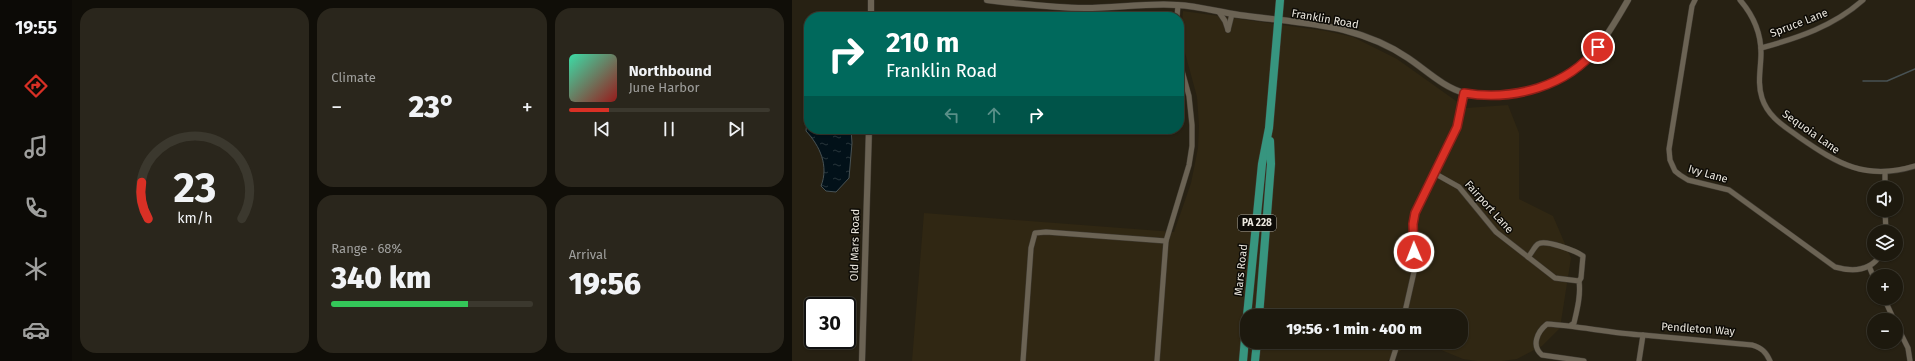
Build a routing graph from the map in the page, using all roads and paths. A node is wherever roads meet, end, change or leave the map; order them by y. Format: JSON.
{"nodes":[{"id":1,"x":871,"y":0,"type":"edge"},
{"id":2,"x":987,"y":0,"type":"edge"},
{"id":3,"x":1280,"y":0,"type":"edge"},
{"id":4,"x":1628,"y":0,"type":"edge"},
{"id":5,"x":1695,"y":0,"type":"edge"},
{"id":6,"x":1740,"y":0,"type":"edge"},
{"id":7,"x":1863,"y":0,"type":"edge"},
{"id":8,"x":1178,"y":5,"type":"junction"},
{"id":9,"x":871,"y":12,"type":"edge"},
{"id":10,"x":1177,"y":12,"type":"edge"},
{"id":11,"x":1218,"y":12,"type":"junction"},
{"id":12,"x":1232,"y":14,"type":"junction"},
{"id":13,"x":1278,"y":21,"type":"junction"},
{"id":14,"x":1761,"y":48,"type":"junction"},
{"id":15,"x":1184,"y":78,"type":"edge"},
{"id":16,"x":1464,"y":93,"type":"junction"},
{"id":17,"x":1269,"y":130,"type":"junction"},
{"id":18,"x":869,"y":134,"type":"edge"},
{"id":19,"x":1915,"y":166,"type":"edge"},
{"id":20,"x":1885,"y":172,"type":"junction"},
{"id":21,"x":1434,"y":173,"type":"junction"},
{"id":22,"x":1885,"y":181,"type":"edge"},
{"id":23,"x":1166,"y":241,"type":"junction"},
{"id":24,"x":1528,"y":257,"type":"junction"},
{"id":25,"x":1874,"y":261,"type":"edge"},
{"id":26,"x":1869,"y":266,"type":"junction"},
{"id":27,"x":1870,"y":269,"type":"edge"},
{"id":28,"x":1579,"y":281,"type":"junction"},
{"id":29,"x":1248,"y":309,"type":"edge"},
{"id":30,"x":1260,"y":309,"type":"edge"},
{"id":31,"x":1406,"y":309,"type":"edge"},
{"id":32,"x":1571,"y":325,"type":"junction"},
{"id":33,"x":1643,"y":335,"type":"junction"},
{"id":34,"x":1903,"y":338,"type":"edge"},
{"id":35,"x":1244,"y":349,"type":"edge"},
{"id":36,"x":1256,"y":349,"type":"edge"},
{"id":37,"x":1396,"y":349,"type":"edge"},
{"id":38,"x":862,"y":361,"type":"edge"},
{"id":39,"x":1023,"y":361,"type":"edge"},
{"id":40,"x":1157,"y":361,"type":"edge"},
{"id":41,"x":1243,"y":361,"type":"edge"},
{"id":42,"x":1255,"y":361,"type":"edge"},
{"id":43,"x":1392,"y":361,"type":"edge"},
{"id":44,"x":1584,"y":361,"type":"edge"},
{"id":45,"x":1639,"y":361,"type":"edge"},
{"id":46,"x":1770,"y":361,"type":"edge"},
{"id":47,"x":1910,"y":361,"type":"edge"}],
"edges":[{"from":1,"to":9,"type":"street"},
{"from":2,"to":8,"type":"street","name":"Franklin Road"},
{"from":3,"to":13,"type":"main road","name":"Mars Road","number":"PA 228"},
{"from":4,"to":16,"type":"street","name":"Franklin Road"},
{"from":5,"to":26,"type":"street","name":"Ivy Lane"},
{"from":6,"to":14,"type":"street","name":"Sequoia Lane"},
{"from":7,"to":14,"type":"street","name":"Spruce Lane"},
{"from":8,"to":10,"type":"street"},
{"from":8,"to":11,"type":"street","name":"Franklin Road"},
{"from":11,"to":12,"type":"street","name":"Franklin Road"},
{"from":11,"to":12,"type":"street"},
{"from":12,"to":13,"type":"street","name":"Franklin Road"},
{"from":13,"to":16,"type":"street","name":"Franklin Road"},
{"from":13,"to":17,"type":"main road","name":"Mars Road","number":"PA 228"},
{"from":14,"to":20,"type":"street","name":"Sequoia Lane"},
{"from":15,"to":23,"type":"street"},
{"from":16,"to":21,"type":"street"},
{"from":17,"to":29,"type":"main road","name":"Mars Road","number":"PA 228"},
{"from":17,"to":30,"type":"main road","name":"Mars Road","number":"PA 228"},
{"from":18,"to":38,"type":"street","name":"Old Mars Road"},
{"from":19,"to":20,"type":"street","name":"Sequoia Lane"},
{"from":20,"to":22,"type":"street"},
{"from":21,"to":24,"type":"street","name":"Fairport Lane"},
{"from":21,"to":31,"type":"street"},
{"from":23,"to":39,"type":"street"},
{"from":23,"to":40,"type":"street"},
{"from":24,"to":28,"type":"street","name":"Fairport Lane"},
{"from":24,"to":28,"type":"street"},
{"from":25,"to":26,"type":"street"},
{"from":26,"to":27,"type":"street"},
{"from":28,"to":32,"type":"street"},
{"from":32,"to":33,"type":"street","name":"Pendleton Way"},
{"from":32,"to":44,"type":"street"},
{"from":33,"to":45,"type":"street"},
{"from":33,"to":46,"type":"street","name":"Pendleton Way"},
{"from":34,"to":47,"type":"street"},
{"from":35,"to":41,"type":"main road","name":"Mars Road","number":"PA 228"},
{"from":36,"to":42,"type":"main road"},
{"from":37,"to":43,"type":"street"}]}
